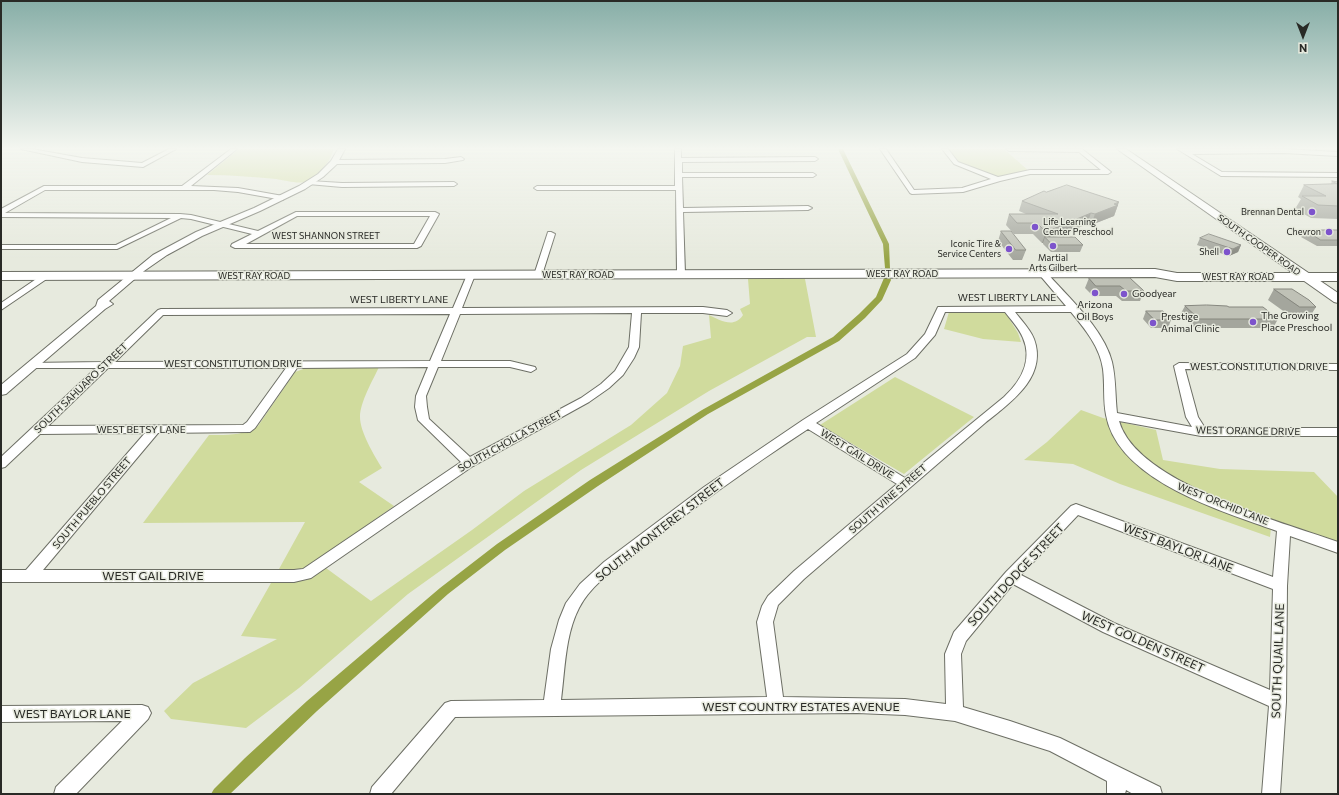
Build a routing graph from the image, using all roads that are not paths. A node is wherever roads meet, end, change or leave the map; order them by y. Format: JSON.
{"nodes":[{"id":1,"x":304,"y":186,"type":"edge"},
{"id":2,"x":908,"y":186,"type":"edge"},
{"id":3,"x":975,"y":186,"type":"edge"},
{"id":4,"x":1175,"y":186,"type":"edge"},
{"id":5,"x":1188,"y":186,"type":"edge"},
{"id":6,"x":185,"y":187,"type":"joint"},
{"id":7,"x":537,"y":188,"type":"dead end"},
{"id":8,"x":679,"y":188,"type":"joint"},
{"id":9,"x":1184,"y":192,"type":"junction"},
{"id":10,"x":1197,"y":192,"type":"junction"},
{"id":11,"x":280,"y":198,"type":"junction"},
{"id":12,"x":808,"y":208,"type":"dead end"},
{"id":13,"x":679,"y":210,"type":"junction"},
{"id":14,"x":1,"y":214,"type":"edge"},
{"id":15,"x":180,"y":216,"type":"junction"},
{"id":16,"x":220,"y":225,"type":"junction"},
{"id":17,"x":257,"y":233,"type":"junction"},
{"id":18,"x":551,"y":234,"type":"dead end"},
{"id":19,"x":1,"y":247,"type":"edge"},
{"id":20,"x":1295,"y":269,"type":"junction"},
{"id":21,"x":1338,"y":269,"type":"edge"},
{"id":22,"x":1042,"y":273,"type":"junction"},
{"id":23,"x":1155,"y":273,"type":"junction"},
{"id":24,"x":1308,"y":273,"type":"junction"},
{"id":25,"x":681,"y":274,"type":"junction"},
{"id":26,"x":471,"y":275,"type":"junction"},
{"id":27,"x":538,"y":275,"type":"junction"},
{"id":28,"x":1,"y":276,"type":"edge"},
{"id":29,"x":45,"y":276,"type":"junction"},
{"id":30,"x":138,"y":276,"type":"junction"},
{"id":31,"x":1320,"y":277,"type":"junction"},
{"id":32,"x":1338,"y":277,"type":"edge"},
{"id":33,"x":1338,"y":289,"type":"edge"},
{"id":34,"x":1338,"y":299,"type":"edge"},
{"id":35,"x":1,"y":307,"type":"edge"},
{"id":36,"x":941,"y":309,"type":"joint"},
{"id":37,"x":1008,"y":309,"type":"junction"},
{"id":38,"x":1072,"y":309,"type":"junction"},
{"id":39,"x":457,"y":310,"type":"junction"},
{"id":40,"x":637,"y":310,"type":"junction"},
{"id":41,"x":161,"y":312,"type":"joint"},
{"id":42,"x":727,"y":314,"type":"dead end"},
{"id":43,"x":294,"y":364,"type":"junction"},
{"id":44,"x":434,"y":364,"type":"junction"},
{"id":45,"x":32,"y":365,"type":"junction"},
{"id":46,"x":106,"y":365,"type":"junction"},
{"id":47,"x":1338,"y":367,"type":"edge"},
{"id":48,"x":530,"y":369,"type":"dead end"},
{"id":49,"x":1,"y":391,"type":"edge"},
{"id":50,"x":1112,"y":416,"type":"junction"},
{"id":51,"x":807,"y":423,"type":"junction"},
{"id":52,"x":37,"y":430,"type":"junction"},
{"id":53,"x":154,"y":430,"type":"junction"},
{"id":54,"x":1201,"y":432,"type":"junction"},
{"id":55,"x":1338,"y":432,"type":"edge"},
{"id":56,"x":469,"y":463,"type":"junction"},
{"id":57,"x":1,"y":464,"type":"edge"},
{"id":58,"x":906,"y":484,"type":"junction"},
{"id":59,"x":1076,"y":509,"type":"joint"},
{"id":60,"x":1284,"y":529,"type":"junction"},
{"id":61,"x":1338,"y":548,"type":"edge"},
{"id":62,"x":306,"y":574,"type":"joint"},
{"id":63,"x":1,"y":576,"type":"edge"},
{"id":64,"x":30,"y":576,"type":"junction"},
{"id":65,"x":1011,"y":576,"type":"junction"},
{"id":66,"x":1280,"y":586,"type":"junction"},
{"id":67,"x":1278,"y":702,"type":"junction"},
{"id":68,"x":776,"y":705,"type":"junction"},
{"id":69,"x":552,"y":707,"type":"junction"},
{"id":70,"x":1,"y":714,"type":"edge"},
{"id":71,"x":955,"y":714,"type":"junction"},
{"id":72,"x":1117,"y":775,"type":"junction"},
{"id":73,"x":63,"y":794,"type":"edge"},
{"id":74,"x":378,"y":794,"type":"edge"},
{"id":75,"x":1116,"y":794,"type":"edge"},
{"id":76,"x":1153,"y":794,"type":"edge"},
{"id":77,"x":1271,"y":794,"type":"edge"}],
"edges":[{"from":1,"to":11,"type":"street"},
{"from":2,"to":3,"type":"street"},
{"from":4,"to":9,"type":"main road","name":"SOUTH COOPER ROAD"},
{"from":5,"to":10,"type":"main road","name":"SOUTH COOPER ROAD"},
{"from":6,"to":11,"type":"street"},
{"from":6,"to":14,"type":"street"},
{"from":7,"to":8,"type":"street"},
{"from":8,"to":13,"type":"street"},
{"from":9,"to":10,"type":"main road"},
{"from":9,"to":20,"type":"main road","name":"SOUTH COOPER ROAD"},
{"from":10,"to":24,"type":"main road","name":"SOUTH COOPER ROAD"},
{"from":11,"to":16,"type":"street"},
{"from":12,"to":13,"type":"street"},
{"from":13,"to":25,"type":"street"},
{"from":14,"to":15,"type":"street"},
{"from":15,"to":16,"type":"street"},
{"from":15,"to":19,"type":"street"},
{"from":16,"to":17,"type":"street"},
{"from":16,"to":30,"type":"street"},
{"from":17,"to":17,"type":"street","name":"WEST SHANNON STREET"},
{"from":18,"to":27,"type":"street"},
{"from":20,"to":23,"type":"main road","name":"WEST RAY ROAD"},
{"from":20,"to":24,"type":"main road","name":"WEST RAY ROAD"},
{"from":21,"to":24,"type":"main road"},
{"from":22,"to":23,"type":"main road","name":"WEST RAY ROAD"},
{"from":22,"to":25,"type":"main road","name":"WEST RAY ROAD"},
{"from":22,"to":38,"type":"street"},
{"from":23,"to":24,"type":"main road","name":"WEST RAY ROAD"},
{"from":24,"to":31,"type":"main road","name":"WEST RAY ROAD"},
{"from":24,"to":34,"type":"main road","name":"SOUTH COOPER ROAD"},
{"from":25,"to":27,"type":"main road","name":"WEST RAY ROAD"},
{"from":26,"to":27,"type":"main road","name":"WEST RAY ROAD"},
{"from":26,"to":30,"type":"main road","name":"WEST RAY ROAD"},
{"from":26,"to":39,"type":"street"},
{"from":28,"to":29,"type":"main road","name":"WEST RAY ROAD"},
{"from":29,"to":30,"type":"main road","name":"WEST RAY ROAD"},
{"from":29,"to":35,"type":"street"},
{"from":30,"to":45,"type":"street"},
{"from":31,"to":32,"type":"main road","name":"WEST RAY ROAD"},
{"from":31,"to":33,"type":"main road"},
{"from":36,"to":37,"type":"street","name":"WEST LIBERTY LANE"},
{"from":36,"to":51,"type":"street","name":"SOUTH MONTEREY STREET"},
{"from":37,"to":38,"type":"street","name":"WEST LIBERTY LANE"},
{"from":37,"to":58,"type":"street","name":"SOUTH VINE STREET"},
{"from":38,"to":50,"type":"street"},
{"from":39,"to":40,"type":"street","name":"WEST LIBERTY LANE"},
{"from":39,"to":41,"type":"street","name":"WEST LIBERTY LANE"},
{"from":39,"to":44,"type":"street"},
{"from":40,"to":42,"type":"street","name":"WEST LIBERTY LANE"},
{"from":40,"to":56,"type":"street","name":"SOUTH CHOLLA STREET"},
{"from":41,"to":46,"type":"street","name":"SOUTH SAHUARO STREET"},
{"from":43,"to":44,"type":"street","name":"WEST CONSTITUTION DRIVE"},
{"from":43,"to":46,"type":"street","name":"WEST CONSTITUTION DRIVE"},
{"from":43,"to":53,"type":"street","name":"WEST BETSY LANE"},
{"from":44,"to":48,"type":"street","name":"WEST CONSTITUTION DRIVE"},
{"from":44,"to":56,"type":"street"},
{"from":45,"to":46,"type":"street","name":"WEST CONSTITUTION DRIVE"},
{"from":45,"to":49,"type":"street"},
{"from":46,"to":52,"type":"street","name":"SOUTH SAHUARO STREET"},
{"from":47,"to":54,"type":"street","name":"WEST CONSTITUTION DRIVE"},
{"from":50,"to":54,"type":"street","name":"WEST ORANGE DRIVE"},
{"from":50,"to":60,"type":"street","name":"WEST ORCHID LANE"},
{"from":51,"to":58,"type":"street","name":"WEST GAIL DRIVE"},
{"from":51,"to":69,"type":"street","name":"SOUTH MONTEREY STREET"},
{"from":52,"to":53,"type":"street","name":"WEST BETSY LANE"},
{"from":52,"to":57,"type":"street","name":"SOUTH SAHUARO STREET"},
{"from":53,"to":64,"type":"street","name":"SOUTH PUEBLO STREET"},
{"from":54,"to":55,"type":"street","name":"WEST ORANGE DRIVE"},
{"from":56,"to":62,"type":"street","name":"SOUTH CHOLLA STREET"},
{"from":58,"to":68,"type":"street","name":"SOUTH VINE STREET"},
{"from":59,"to":65,"type":"street","name":"SOUTH DODGE STREET"},
{"from":59,"to":66,"type":"street","name":"WEST BAYLOR LANE"},
{"from":60,"to":61,"type":"street","name":"WEST ORCHID LANE"},
{"from":60,"to":66,"type":"street","name":"SOUTH QUAIL LANE"},
{"from":62,"to":64,"type":"street","name":"WEST GAIL DRIVE"},
{"from":63,"to":64,"type":"street","name":"WEST GAIL DRIVE"},
{"from":65,"to":67,"type":"street","name":"WEST GOLDEN STREET"},
{"from":65,"to":71,"type":"street","name":"SOUTH DODGE STREET"},
{"from":66,"to":67,"type":"street","name":"SOUTH QUAIL LANE"},
{"from":67,"to":77,"type":"street","name":"SOUTH QUAIL LANE"},
{"from":68,"to":69,"type":"street","name":"WEST COUNTRY ESTATES AVENUE"},
{"from":68,"to":71,"type":"street","name":"WEST COUNTRY ESTATES AVENUE"},
{"from":69,"to":74,"type":"street"},
{"from":70,"to":73,"type":"street","name":"WEST BAYLOR LANE"},
{"from":71,"to":72,"type":"street","name":"WEST COUNTRY ESTATES AVENUE"},
{"from":72,"to":75,"type":"street"},
{"from":72,"to":76,"type":"street","name":"WEST COUNTRY ESTATES AVENUE"}]}
